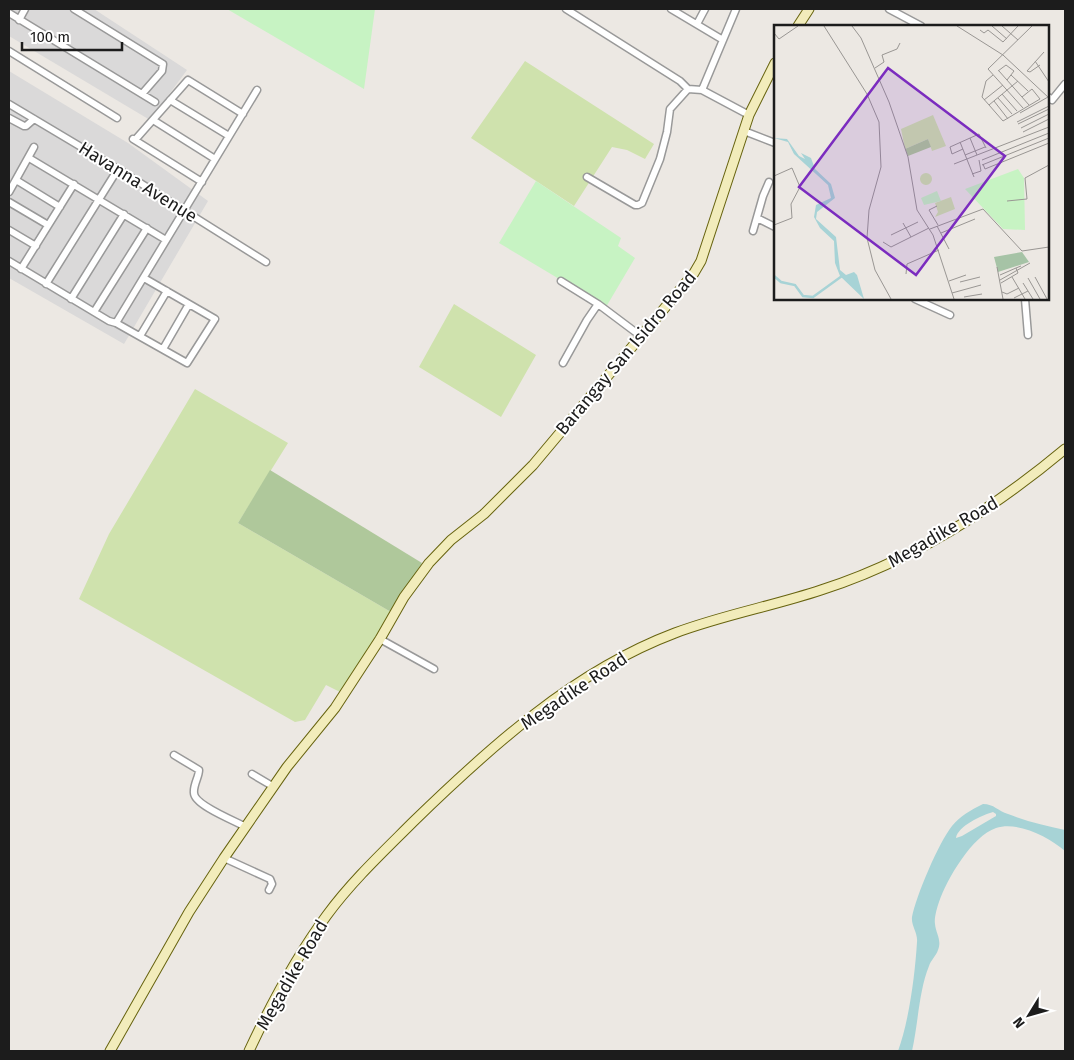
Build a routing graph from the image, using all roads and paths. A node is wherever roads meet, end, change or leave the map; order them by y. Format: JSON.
{"nodes":[{"id":1,"x":25,"y":9,"type":"edge"},
{"id":2,"x":74,"y":9,"type":"edge"},
{"id":3,"x":566,"y":9,"type":"edge"},
{"id":4,"x":671,"y":9,"type":"edge"},
{"id":5,"x":705,"y":9,"type":"edge"},
{"id":6,"x":736,"y":9,"type":"edge"},
{"id":7,"x":809,"y":9,"type":"edge"},
{"id":8,"x":889,"y":9,"type":"edge"},
{"id":9,"x":9,"y":13,"type":"edge"},
{"id":10,"x":19,"y":20,"type":"junction"},
{"id":11,"x":697,"y":24,"type":"junction"},
{"id":12,"x":799,"y":25,"type":"edge"},
{"id":13,"x":919,"y":25,"type":"edge"},
{"id":14,"x":723,"y":40,"type":"junction"},
{"id":15,"x":9,"y":51,"type":"edge"},
{"id":16,"x":774,"y":65,"type":"edge"},
{"id":17,"x":1065,"y":84,"type":"edge"},
{"id":18,"x":688,"y":89,"type":"junction"},
{"id":19,"x":257,"y":90,"type":"dead end"},
{"id":20,"x":702,"y":90,"type":"junction"},
{"id":21,"x":142,"y":94,"type":"junction"},
{"id":22,"x":1049,"y":98,"type":"edge"},
{"id":23,"x":170,"y":100,"type":"junction"},
{"id":24,"x":155,"y":102,"type":"dead end"},
{"id":25,"x":9,"y":104,"type":"edge"},
{"id":26,"x":242,"y":114,"type":"junction"},
{"id":27,"x":749,"y":115,"type":"junction"},
{"id":28,"x":9,"y":118,"type":"edge"},
{"id":29,"x":117,"y":118,"type":"dead end"},
{"id":30,"x":34,"y":119,"type":"junction"},
{"id":31,"x":153,"y":120,"type":"junction"},
{"id":32,"x":744,"y":131,"type":"junction"},
{"id":33,"x":229,"y":136,"type":"junction"},
{"id":34,"x":774,"y":143,"type":"edge"},
{"id":35,"x":34,"y":148,"type":"dead end"},
{"id":36,"x":29,"y":158,"type":"junction"},
{"id":37,"x":215,"y":159,"type":"junction"},
{"id":38,"x":118,"y":169,"type":"junction"},
{"id":39,"x":587,"y":177,"type":"dead end"},
{"id":40,"x":16,"y":180,"type":"junction"},
{"id":41,"x":202,"y":182,"type":"junction"},
{"id":42,"x":769,"y":182,"type":"dead end"},
{"id":43,"x":74,"y":184,"type":"junction"},
{"id":44,"x":9,"y":192,"type":"edge"},
{"id":45,"x":98,"y":199,"type":"junction"},
{"id":46,"x":9,"y":202,"type":"edge"},
{"id":47,"x":60,"y":207,"type":"junction"},
{"id":48,"x":185,"y":211,"type":"junction"},
{"id":49,"x":124,"y":214,"type":"junction"},
{"id":50,"x":757,"y":218,"type":"junction"},
{"id":51,"x":48,"y":225,"type":"junction"},
{"id":52,"x":774,"y":226,"type":"edge"},
{"id":53,"x":147,"y":228,"type":"junction"},
{"id":54,"x":9,"y":230,"type":"edge"},
{"id":55,"x":753,"y":231,"type":"dead end"},
{"id":56,"x":166,"y":240,"type":"junction"},
{"id":57,"x":36,"y":246,"type":"junction"},
{"id":58,"x":9,"y":262,"type":"edge"},
{"id":59,"x":266,"y":262,"type":"dead end"},
{"id":60,"x":22,"y":269,"type":"junction"},
{"id":61,"x":144,"y":278,"type":"junction"},
{"id":62,"x":561,"y":282,"type":"dead end"},
{"id":63,"x":46,"y":284,"type":"junction"},
{"id":64,"x":167,"y":291,"type":"junction"},
{"id":65,"x":71,"y":298,"type":"junction"},
{"id":66,"x":917,"y":300,"type":"edge"},
{"id":67,"x":1025,"y":300,"type":"edge"},
{"id":68,"x":189,"y":304,"type":"junction"},
{"id":69,"x":598,"y":304,"type":"junction"},
{"id":70,"x":94,"y":312,"type":"junction"},
{"id":71,"x":950,"y":315,"type":"dead end"},
{"id":72,"x":116,"y":323,"type":"junction"},
{"id":73,"x":1028,"y":335,"type":"dead end"},
{"id":74,"x":140,"y":336,"type":"junction"},
{"id":75,"x":642,"y":337,"type":"junction"},
{"id":76,"x":163,"y":349,"type":"junction"},
{"id":77,"x":563,"y":363,"type":"dead end"},
{"id":78,"x":1065,"y":449,"type":"edge"},
{"id":79,"x":380,"y":639,"type":"junction"},
{"id":80,"x":434,"y":669,"type":"dead end"},
{"id":81,"x":174,"y":755,"type":"dead end"},
{"id":82,"x":252,"y":774,"type":"dead end"},
{"id":83,"x":274,"y":787,"type":"junction"},
{"id":84,"x":246,"y":827,"type":"junction"},
{"id":85,"x":224,"y":858,"type":"junction"},
{"id":86,"x":269,"y":890,"type":"dead end"},
{"id":87,"x":110,"y":1051,"type":"edge"},
{"id":88,"x":249,"y":1051,"type":"edge"}],
"edges":[{"from":1,"to":10,"type":"street"},
{"from":2,"to":21,"type":"street"},
{"from":3,"to":18,"type":"street"},
{"from":4,"to":11,"type":"street"},
{"from":5,"to":11,"type":"street"},
{"from":6,"to":14,"type":"street"},
{"from":7,"to":12,"type":"street"},
{"from":8,"to":13,"type":"street"},
{"from":9,"to":10,"type":"street"},
{"from":10,"to":21,"type":"street"},
{"from":11,"to":14,"type":"street"},
{"from":14,"to":20,"type":"street"},
{"from":15,"to":29,"type":"street"},
{"from":16,"to":27,"type":"street","name":"Barangay San Isidro Road"},
{"from":17,"to":22,"type":"street"},
{"from":18,"to":20,"type":"street"},
{"from":18,"to":39,"type":"street"},
{"from":19,"to":26,"type":"street"},
{"from":20,"to":27,"type":"street"},
{"from":21,"to":24,"type":"street"},
{"from":23,"to":26,"type":"street"},
{"from":23,"to":31,"type":"street"},
{"from":23,"to":33,"type":"street"},
{"from":25,"to":30,"type":"street","name":"Havanna Avenue"},
{"from":26,"to":33,"type":"street"},
{"from":27,"to":32,"type":"street","name":"Barangay San Isidro Road"},
{"from":28,"to":30,"type":"street"},
{"from":30,"to":38,"type":"street","name":"Havanna Avenue"},
{"from":31,"to":37,"type":"street"},
{"from":31,"to":41,"type":"street"},
{"from":32,"to":34,"type":"street"},
{"from":32,"to":75,"type":"street","name":"Barangay San Isidro Road"},
{"from":33,"to":37,"type":"street"},
{"from":35,"to":36,"type":"street"},
{"from":36,"to":40,"type":"street"},
{"from":36,"to":43,"type":"street"},
{"from":37,"to":41,"type":"street"},
{"from":38,"to":45,"type":"street"},
{"from":38,"to":48,"type":"street","name":"Havanna Avenue"},
{"from":40,"to":44,"type":"street"},
{"from":40,"to":47,"type":"street"},
{"from":41,"to":48,"type":"street"},
{"from":42,"to":50,"type":"street"},
{"from":43,"to":45,"type":"street"},
{"from":43,"to":47,"type":"street"},
{"from":45,"to":49,"type":"street"},
{"from":45,"to":63,"type":"street"},
{"from":46,"to":51,"type":"street"},
{"from":47,"to":51,"type":"street"},
{"from":48,"to":56,"type":"street"},
{"from":48,"to":59,"type":"street","name":"Havanna Avenue"},
{"from":49,"to":53,"type":"street"},
{"from":49,"to":65,"type":"street"},
{"from":50,"to":52,"type":"street"},
{"from":50,"to":55,"type":"street"},
{"from":51,"to":57,"type":"street"},
{"from":53,"to":56,"type":"street"},
{"from":53,"to":70,"type":"street"},
{"from":54,"to":57,"type":"street"},
{"from":56,"to":61,"type":"street"},
{"from":57,"to":60,"type":"street"},
{"from":58,"to":60,"type":"street"},
{"from":60,"to":63,"type":"street"},
{"from":61,"to":64,"type":"street"},
{"from":61,"to":72,"type":"street"},
{"from":62,"to":69,"type":"street"},
{"from":63,"to":65,"type":"street"},
{"from":64,"to":68,"type":"street"},
{"from":64,"to":74,"type":"street"},
{"from":65,"to":70,"type":"street"},
{"from":66,"to":71,"type":"street"},
{"from":67,"to":73,"type":"street"},
{"from":68,"to":76,"type":"street"},
{"from":68,"to":76,"type":"street"},
{"from":69,"to":75,"type":"street"},
{"from":69,"to":77,"type":"street"},
{"from":70,"to":72,"type":"street"},
{"from":72,"to":74,"type":"street"},
{"from":74,"to":76,"type":"street"},
{"from":75,"to":79,"type":"street","name":"Barangay San Isidro Road"},
{"from":78,"to":88,"type":"street","name":"Megadike Road"},
{"from":79,"to":80,"type":"street"},
{"from":79,"to":83,"type":"street","name":"Barangay San Isidro Road"},
{"from":81,"to":84,"type":"street"},
{"from":82,"to":83,"type":"street"},
{"from":83,"to":84,"type":"street","name":"Barangay San Isidro Road"},
{"from":84,"to":85,"type":"street","name":"Barangay San Isidro Road"},
{"from":85,"to":86,"type":"street"},
{"from":85,"to":87,"type":"street","name":"Barangay San Isidro Road"}]}
